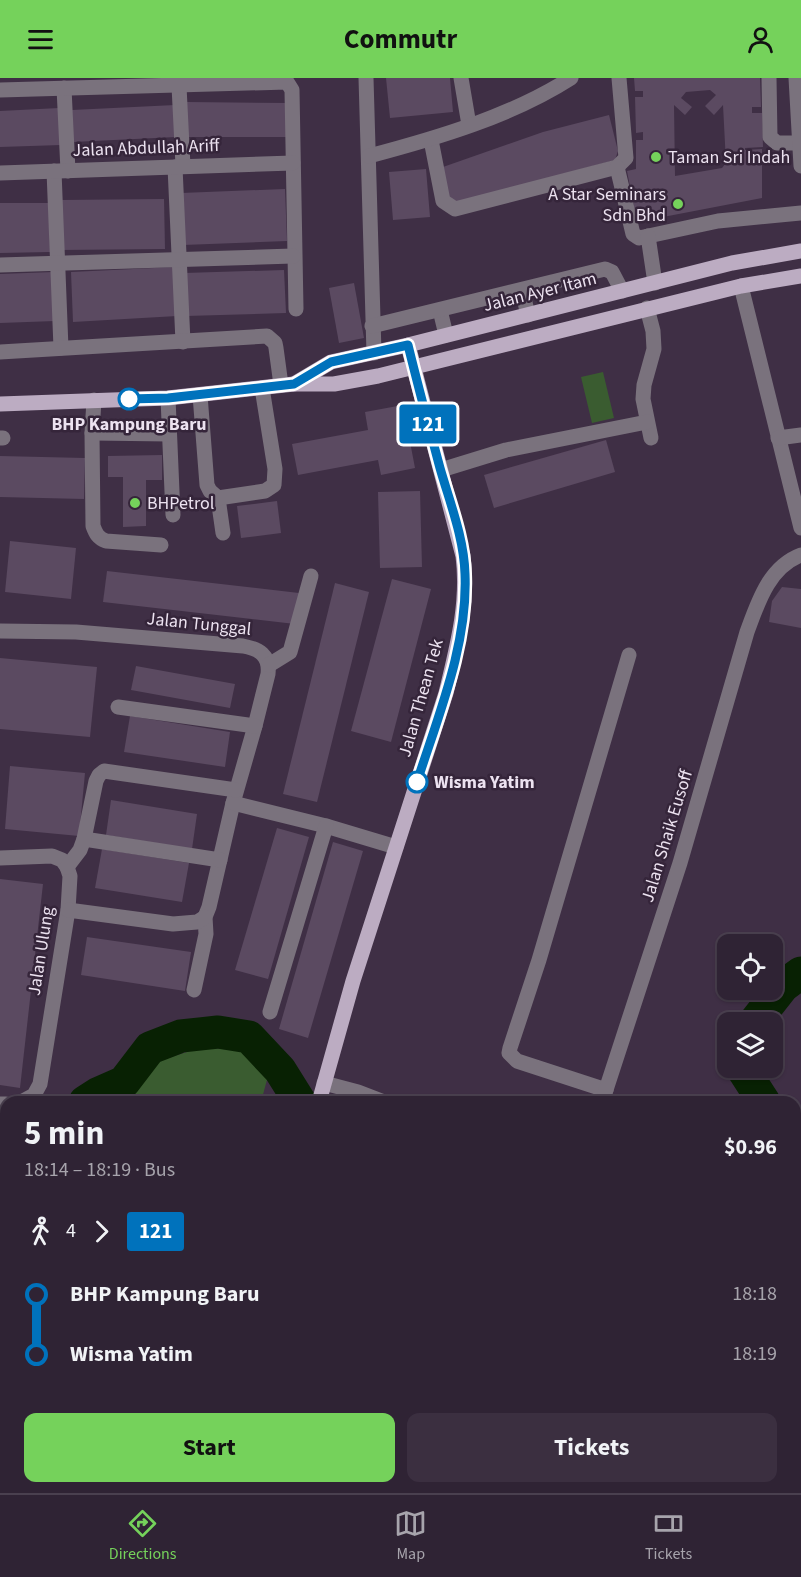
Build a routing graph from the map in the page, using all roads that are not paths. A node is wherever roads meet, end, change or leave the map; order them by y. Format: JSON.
{"nodes":[{"id":1,"x":366,"y":78,"type":"edge"},
{"id":2,"x":461,"y":78,"type":"edge"},
{"id":3,"x":571,"y":78,"type":"edge"},
{"id":4,"x":619,"y":78,"type":"edge"},
{"id":5,"x":769,"y":78,"type":"edge"},
{"id":6,"x":796,"y":78,"type":"edge"},
{"id":7,"x":179,"y":86,"type":"junction"},
{"id":8,"x":64,"y":88,"type":"junction"},
{"id":9,"x":0,"y":90,"type":"edge"},
{"id":10,"x":799,"y":101,"type":"edge"},
{"id":11,"x":469,"y":125,"type":"junction"},
{"id":12,"x":431,"y":140,"type":"junction"},
{"id":13,"x":799,"y":143,"type":"junction"},
{"id":14,"x":369,"y":156,"type":"junction"},
{"id":15,"x":293,"y":163,"type":"junction"},
{"id":16,"x":179,"y":166,"type":"junction"},
{"id":17,"x":801,"y":166,"type":"edge"},
{"id":18,"x":617,"y":167,"type":"junction"},
{"id":19,"x":61,"y":171,"type":"junction"},
{"id":20,"x":0,"y":173,"type":"edge"},
{"id":21,"x":801,"y":213,"type":"edge"},
{"id":22,"x":648,"y":236,"type":"junction"},
{"id":23,"x":801,"y":251,"type":"edge"},
{"id":24,"x":293,"y":256,"type":"junction"},
{"id":25,"x":179,"y":259,"type":"junction"},
{"id":26,"x":58,"y":263,"type":"junction"},
{"id":27,"x":0,"y":265,"type":"edge"},
{"id":28,"x":801,"y":276,"type":"edge"},
{"id":29,"x":561,"y":280,"type":"junction"},
{"id":30,"x":655,"y":283,"type":"junction"},
{"id":31,"x":741,"y":286,"type":"junction"},
{"id":32,"x":522,"y":290,"type":"junction"},
{"id":33,"x":622,"y":291,"type":"junction"},
{"id":34,"x":567,"y":305,"type":"junction"},
{"id":35,"x":647,"y":308,"type":"junction"},
{"id":36,"x":296,"y":309,"type":"dead end"},
{"id":37,"x":440,"y":310,"type":"junction"},
{"id":38,"x":528,"y":315,"type":"junction"},
{"id":39,"x":372,"y":326,"type":"junction"},
{"id":40,"x":446,"y":335,"type":"junction"},
{"id":41,"x":183,"y":342,"type":"junction"},
{"id":42,"x":408,"y":345,"type":"junction"},
{"id":43,"x":61,"y":348,"type":"junction"},
{"id":44,"x":0,"y":352,"type":"edge"},
{"id":45,"x":374,"y":353,"type":"junction"},
{"id":46,"x":413,"y":367,"type":"junction"},
{"id":47,"x":287,"y":384,"type":"junction"},
{"id":48,"x":262,"y":388,"type":"junction"},
{"id":49,"x":200,"y":395,"type":"junction"},
{"id":50,"x":168,"y":398,"type":"junction"},
{"id":51,"x":94,"y":400,"type":"junction"},
{"id":52,"x":0,"y":404,"type":"edge"},
{"id":53,"x":647,"y":422,"type":"junction"},
{"id":54,"x":92,"y":433,"type":"junction"},
{"id":55,"x":168,"y":434,"type":"junction"},
{"id":56,"x":801,"y":435,"type":"edge"},
{"id":57,"x":651,"y":438,"type":"dead end"},
{"id":58,"x":778,"y":438,"type":"junction"},
{"id":59,"x":441,"y":470,"type":"junction"},
{"id":60,"x":218,"y":498,"type":"junction"},
{"id":61,"x":173,"y":515,"type":"dead end"},
{"id":62,"x":801,"y":528,"type":"edge"},
{"id":63,"x":223,"y":533,"type":"dead end"},
{"id":64,"x":161,"y":545,"type":"dead end"},
{"id":65,"x":801,"y":555,"type":"edge"},
{"id":66,"x":311,"y":576,"type":"dead end"},
{"id":67,"x":0,"y":631,"type":"edge"},
{"id":68,"x":629,"y":655,"type":"dead end"},
{"id":69,"x":269,"y":665,"type":"junction"},
{"id":70,"x":118,"y":707,"type":"dead end"},
{"id":71,"x":255,"y":726,"type":"junction"},
{"id":72,"x":234,"y":796,"type":"junction"},
{"id":73,"x":326,"y":826,"type":"junction"},
{"id":74,"x":84,"y":839,"type":"junction"},
{"id":75,"x":396,"y":847,"type":"junction"},
{"id":76,"x":0,"y":858,"type":"edge"},
{"id":77,"x":220,"y":860,"type":"junction"},
{"id":78,"x":67,"y":867,"type":"junction"},
{"id":79,"x":68,"y":910,"type":"junction"},
{"id":80,"x":205,"y":917,"type":"junction"},
{"id":81,"x":194,"y":990,"type":"dead end"},
{"id":82,"x":270,"y":1012,"type":"dead end"},
{"id":83,"x":321,"y":1093,"type":"edge"},
{"id":84,"x":32,"y":1096,"type":"edge"},
{"id":85,"x":368,"y":1096,"type":"edge"},
{"id":86,"x":604,"y":1096,"type":"edge"}],
"edges":[{"from":1,"to":14,"type":"street"},
{"from":2,"to":11,"type":"street"},
{"from":3,"to":11,"type":"street"},
{"from":4,"to":18,"type":"street"},
{"from":5,"to":13,"type":"street"},
{"from":6,"to":10,"type":"street"},
{"from":7,"to":8,"type":"street"},
{"from":7,"to":15,"type":"street"},
{"from":7,"to":16,"type":"street"},
{"from":8,"to":9,"type":"street"},
{"from":8,"to":19,"type":"street"},
{"from":10,"to":13,"type":"street"},
{"from":11,"to":12,"type":"street"},
{"from":12,"to":14,"type":"street"},
{"from":12,"to":18,"type":"street"},
{"from":13,"to":17,"type":"street"},
{"from":14,"to":39,"type":"street"},
{"from":15,"to":16,"type":"street","name":"Jalan Abdullah Ariff"},
{"from":15,"to":24,"type":"street"},
{"from":16,"to":19,"type":"street","name":"Jalan Abdullah Ariff"},
{"from":16,"to":25,"type":"street"},
{"from":18,"to":22,"type":"street"},
{"from":19,"to":20,"type":"street","name":"Jalan Abdullah Ariff"},
{"from":19,"to":26,"type":"street"},
{"from":21,"to":22,"type":"street"},
{"from":22,"to":30,"type":"street"},
{"from":23,"to":30,"type":"main road","name":"Jalan Ayer Itam"},
{"from":24,"to":25,"type":"street"},
{"from":24,"to":36,"type":"street"},
{"from":25,"to":26,"type":"street"},
{"from":25,"to":41,"type":"street"},
{"from":26,"to":27,"type":"street"},
{"from":26,"to":43,"type":"street"},
{"from":28,"to":31,"type":"main road","name":"Jalan Ayer Itam"},
{"from":29,"to":32,"type":"street"},
{"from":29,"to":33,"type":"street"},
{"from":29,"to":34,"type":"street"},
{"from":30,"to":33,"type":"main road","name":"Jalan Ayer Itam"},
{"from":31,"to":35,"type":"main road","name":"Jalan Ayer Itam"},
{"from":31,"to":58,"type":"street"},
{"from":32,"to":37,"type":"street"},
{"from":32,"to":38,"type":"street"},
{"from":33,"to":34,"type":"main road","name":"Jalan Ayer Itam"},
{"from":34,"to":38,"type":"main road","name":"Jalan Ayer Itam"},
{"from":35,"to":46,"type":"main road","name":"Jalan Ayer Itam"},
{"from":35,"to":53,"type":"street"},
{"from":37,"to":39,"type":"street"},
{"from":37,"to":40,"type":"street"},
{"from":38,"to":40,"type":"main road","name":"Jalan Ayer Itam"},
{"from":39,"to":45,"type":"street"},
{"from":40,"to":42,"type":"main road","name":"Jalan Ayer Itam"},
{"from":41,"to":43,"type":"street"},
{"from":41,"to":47,"type":"street"},
{"from":42,"to":45,"type":"main road","name":"Jalan Ayer Itam"},
{"from":42,"to":46,"type":"main road","name":"Jalan Thean Tek"},
{"from":43,"to":44,"type":"street"},
{"from":45,"to":47,"type":"main road","name":"Jalan Ayer Itam"},
{"from":46,"to":47,"type":"main road","name":"Jalan Ayer Itam"},
{"from":46,"to":59,"type":"main road","name":"Jalan Thean Tek"},
{"from":47,"to":48,"type":"main road","name":"Jalan Ayer Itam"},
{"from":48,"to":49,"type":"main road","name":"Jalan Ayer Itam"},
{"from":48,"to":60,"type":"street"},
{"from":49,"to":50,"type":"main road","name":"Jalan Ayer Itam"},
{"from":49,"to":60,"type":"street"},
{"from":50,"to":51,"type":"main road","name":"Jalan Ayer Itam"},
{"from":50,"to":55,"type":"street"},
{"from":51,"to":52,"type":"main road","name":"Jalan Ayer Itam"},
{"from":51,"to":54,"type":"street"},
{"from":53,"to":57,"type":"street"},
{"from":53,"to":59,"type":"street"},
{"from":54,"to":55,"type":"street"},
{"from":54,"to":64,"type":"street"},
{"from":55,"to":61,"type":"street"},
{"from":56,"to":58,"type":"street"},
{"from":58,"to":62,"type":"street"},
{"from":59,"to":75,"type":"main road","name":"Jalan Thean Tek"},
{"from":60,"to":63,"type":"street"},
{"from":65,"to":86,"type":"street","name":"Jalan Shaik Eusoff"},
{"from":66,"to":69,"type":"street"},
{"from":67,"to":69,"type":"street","name":"Jalan Tunggal"},
{"from":68,"to":86,"type":"street"},
{"from":69,"to":71,"type":"street"},
{"from":70,"to":71,"type":"street"},
{"from":71,"to":72,"type":"street"},
{"from":72,"to":73,"type":"street"},
{"from":72,"to":74,"type":"street"},
{"from":72,"to":77,"type":"street"},
{"from":73,"to":75,"type":"street"},
{"from":73,"to":82,"type":"street"},
{"from":74,"to":77,"type":"street"},
{"from":74,"to":78,"type":"street"},
{"from":75,"to":83,"type":"main road","name":"Jalan Thean Tek"},
{"from":76,"to":78,"type":"street"},
{"from":77,"to":80,"type":"street"},
{"from":78,"to":79,"type":"street","name":"Jalan Ulung"},
{"from":79,"to":80,"type":"street"},
{"from":79,"to":84,"type":"street","name":"Jalan Ulung"},
{"from":80,"to":81,"type":"street"},
{"from":83,"to":85,"type":"street"}]}
